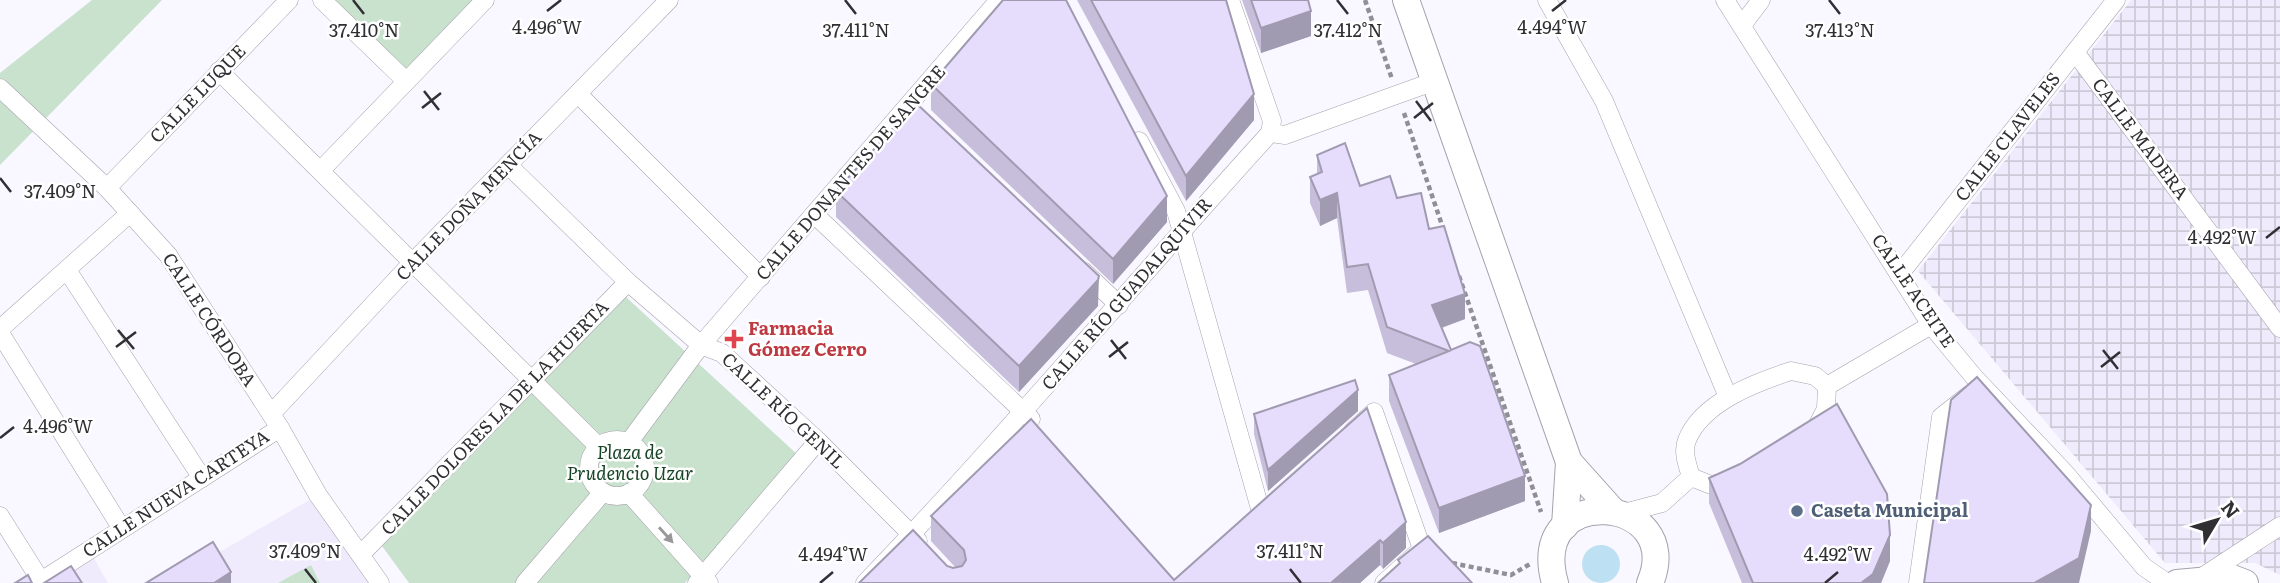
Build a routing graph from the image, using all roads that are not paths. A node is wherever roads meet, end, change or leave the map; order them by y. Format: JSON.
{"nodes":[{"id":1,"x":289,"y":0,"type":"edge"},
{"id":2,"x":322,"y":0,"type":"edge"},
{"id":3,"x":485,"y":0,"type":"edge"},
{"id":4,"x":670,"y":0,"type":"edge"},
{"id":5,"x":999,"y":0,"type":"edge"},
{"id":6,"x":1230,"y":0,"type":"edge"},
{"id":7,"x":1406,"y":0,"type":"edge"},
{"id":8,"x":1547,"y":0,"type":"edge"},
{"id":9,"x":1725,"y":0,"type":"edge"},
{"id":10,"x":1761,"y":0,"type":"edge"},
{"id":11,"x":2116,"y":0,"type":"edge"},
{"id":12,"x":1743,"y":24,"type":"junction"},
{"id":13,"x":2075,"y":52,"type":"junction"},
{"id":14,"x":219,"y":71,"type":"junction"},
{"id":15,"x":406,"y":81,"type":"junction"},
{"id":16,"x":1435,"y":81,"type":"junction"},
{"id":17,"x":0,"y":88,"type":"edge"},
{"id":18,"x":578,"y":94,"type":"junction"},
{"id":19,"x":1132,"y":129,"type":"edge"},
{"id":20,"x":1270,"y":134,"type":"junction"},
{"id":21,"x":509,"y":166,"type":"junction"},
{"id":22,"x":321,"y":170,"type":"junction"},
{"id":23,"x":107,"y":188,"type":"junction"},
{"id":24,"x":130,"y":213,"type":"junction"},
{"id":25,"x":814,"y":214,"type":"junction"},
{"id":26,"x":1181,"y":231,"type":"junction"},
{"id":27,"x":1069,"y":258,"type":"edge"},
{"id":28,"x":412,"y":263,"type":"junction"},
{"id":29,"x":67,"y":270,"type":"junction"},
{"id":30,"x":1899,"y":275,"type":"junction"},
{"id":31,"x":761,"y":277,"type":"junction"},
{"id":32,"x":628,"y":282,"type":"junction"},
{"id":33,"x":1118,"y":305,"type":"junction"},
{"id":34,"x":1931,"y":325,"type":"junction"},
{"id":35,"x":2280,"y":328,"type":"edge"},
{"id":36,"x":0,"y":331,"type":"edge"},
{"id":37,"x":701,"y":345,"type":"junction"},
{"id":38,"x":531,"y":381,"type":"junction"},
{"id":39,"x":1982,"y":385,"type":"junction"},
{"id":40,"x":1827,"y":386,"type":"junction"},
{"id":41,"x":1728,"y":397,"type":"junction"},
{"id":42,"x":1025,"y":412,"type":"junction"},
{"id":43,"x":275,"y":421,"type":"junction"},
{"id":44,"x":1042,"y":433,"type":"edge"},
{"id":45,"x":1343,"y":440,"type":"edge"},
{"id":46,"x":818,"y":441,"type":"junction"},
{"id":47,"x":629,"y":442,"type":"junction"},
{"id":48,"x":598,"y":446,"type":"junction"},
{"id":49,"x":1569,"y":462,"type":"junction"},
{"id":50,"x":1692,"y":477,"type":"junction"},
{"id":51,"x":202,"y":478,"type":"junction"},
{"id":52,"x":603,"y":492,"type":"junction"},
{"id":53,"x":629,"y":494,"type":"junction"},
{"id":54,"x":1662,"y":503,"type":"junction"},
{"id":55,"x":1261,"y":512,"type":"edge"},
{"id":56,"x":1618,"y":512,"type":"junction"},
{"id":57,"x":0,"y":516,"type":"edge"},
{"id":58,"x":1564,"y":526,"type":"junction"},
{"id":59,"x":2280,"y":526,"type":"edge"},
{"id":60,"x":122,"y":529,"type":"junction"},
{"id":61,"x":912,"y":535,"type":"junction"},
{"id":62,"x":1650,"y":539,"type":"junction"},
{"id":63,"x":361,"y":554,"type":"junction"},
{"id":64,"x":929,"y":554,"type":"edge"},
{"id":65,"x":703,"y":581,"type":"edge"},
{"id":66,"x":2188,"y":581,"type":"edge"},
{"id":67,"x":39,"y":582,"type":"edge"},
{"id":68,"x":380,"y":583,"type":"edge"},
{"id":69,"x":525,"y":583,"type":"edge"},
{"id":70,"x":866,"y":583,"type":"edge"},
{"id":71,"x":1384,"y":583,"type":"edge"},
{"id":72,"x":1555,"y":583,"type":"edge"},
{"id":73,"x":1650,"y":583,"type":"edge"},
{"id":74,"x":1918,"y":583,"type":"edge"},
{"id":75,"x":2167,"y":583,"type":"edge"},
{"id":76,"x":2245,"y":583,"type":"edge"}],
"edges":[{"from":1,"to":14,"type":"street","name":"CALLE LUQUE"},
{"from":2,"to":15,"type":"street"},
{"from":3,"to":15,"type":"street"},
{"from":4,"to":18,"type":"street","name":"CALLE DOÑA MENCÍA"},
{"from":5,"to":25,"type":"street","name":"CALLE DONANTES DE SANGRE"},
{"from":6,"to":20,"type":"street"},
{"from":7,"to":16,"type":"street"},
{"from":8,"to":41,"type":"street"},
{"from":9,"to":12,"type":"street","name":"CALLE ACEITE"},
{"from":10,"to":12,"type":"street"},
{"from":11,"to":13,"type":"street","name":"CALLE CLAVELES"},
{"from":12,"to":30,"type":"street","name":"CALLE ACEITE"},
{"from":13,"to":30,"type":"street","name":"CALLE CLAVELES"},
{"from":13,"to":35,"type":"street","name":"CALLE MADERA"},
{"from":14,"to":22,"type":"street"},
{"from":14,"to":23,"type":"street","name":"CALLE LUQUE"},
{"from":15,"to":22,"type":"street"},
{"from":16,"to":20,"type":"street"},
{"from":16,"to":49,"type":"street"},
{"from":17,"to":23,"type":"street","name":"CALLE CÓRDOBA"},
{"from":18,"to":21,"type":"street","name":"CALLE DOÑA MENCÍA"},
{"from":18,"to":31,"type":"street"},
{"from":19,"to":26,"type":"street"},
{"from":20,"to":26,"type":"street","name":"CALLE RÍO GUADALQUIVIR"},
{"from":21,"to":28,"type":"street","name":"CALLE DOÑA MENCÍA"},
{"from":21,"to":32,"type":"street","name":"CALLE RÍO GENIL"},
{"from":22,"to":28,"type":"street"},
{"from":23,"to":24,"type":"street","name":"CALLE CÓRDOBA"},
{"from":24,"to":29,"type":"street"},
{"from":24,"to":43,"type":"street","name":"CALLE CÓRDOBA"},
{"from":25,"to":31,"type":"street","name":"CALLE DONANTES DE SANGRE"},
{"from":25,"to":42,"type":"street"},
{"from":26,"to":33,"type":"street","name":"CALLE RÍO GUADALQUIVIR"},
{"from":26,"to":55,"type":"street"},
{"from":27,"to":33,"type":"street"},
{"from":28,"to":38,"type":"street"},
{"from":28,"to":43,"type":"street","name":"CALLE DOÑA MENCÍA"},
{"from":29,"to":36,"type":"street"},
{"from":29,"to":51,"type":"street"},
{"from":30,"to":34,"type":"street","name":"CALLE ACEITE"},
{"from":31,"to":37,"type":"street","name":"CALLE DONANTES DE SANGRE"},
{"from":32,"to":37,"type":"street","name":"CALLE RÍO GENIL"},
{"from":32,"to":38,"type":"street","name":"CALLE DOLORES LA DE LA HUERTA"},
{"from":33,"to":42,"type":"street","name":"CALLE RÍO GUADALQUIVIR"},
{"from":34,"to":39,"type":"street","name":"CALLE ACEITE"},
{"from":34,"to":40,"type":"street"},
{"from":36,"to":60,"type":"street"},
{"from":37,"to":46,"type":"street","name":"CALLE RÍO GENIL"},
{"from":37,"to":47,"type":"street","name":"CALLE DONANTES DE SANGRE"},
{"from":38,"to":48,"type":"street"},
{"from":38,"to":63,"type":"street","name":"CALLE DOLORES LA DE LA HUERTA"},
{"from":39,"to":74,"type":"street"},
{"from":39,"to":75,"type":"street","name":"CALLE ACEITE"},
{"from":40,"to":41,"type":"street"},
{"from":40,"to":50,"type":"street"},
{"from":41,"to":50,"type":"street"},
{"from":42,"to":44,"type":"street"},
{"from":42,"to":61,"type":"street","name":"CALLE RÍO GUADALQUIVIR"},
{"from":43,"to":51,"type":"street","name":"CALLE NUEVA CARTEYA"},
{"from":43,"to":63,"type":"street","name":"CALLE CÓRDOBA"},
{"from":45,"to":71,"type":"street"},
{"from":46,"to":61,"type":"street","name":"CALLE RÍO GENIL"},
{"from":46,"to":65,"type":"street"},
{"from":47,"to":48,"type":"street"},
{"from":47,"to":53,"type":"street"},
{"from":48,"to":52,"type":"street"},
{"from":49,"to":56,"type":"street"},
{"from":49,"to":58,"type":"street"},
{"from":50,"to":54,"type":"street"},
{"from":51,"to":60,"type":"street","name":"CALLE NUEVA CARTEYA"},
{"from":52,"to":53,"type":"street"},
{"from":52,"to":69,"type":"street"},
{"from":53,"to":65,"type":"street","one_way":true},
{"from":54,"to":56,"type":"street"},
{"from":54,"to":62,"type":"street"},
{"from":56,"to":58,"type":"street"},
{"from":56,"to":62,"type":"street"},
{"from":57,"to":67,"type":"street"},
{"from":58,"to":72,"type":"street"},
{"from":59,"to":66,"type":"street"},
{"from":60,"to":67,"type":"street","name":"CALLE NUEVA CARTEYA"},
{"from":61,"to":64,"type":"street","name":"CALLE RÍO GENIL"},
{"from":61,"to":70,"type":"street","name":"CALLE RÍO GUADALQUIVIR"},
{"from":62,"to":73,"type":"street"},
{"from":63,"to":68,"type":"street","name":"CALLE CÓRDOBA"},
{"from":66,"to":76,"type":"street"}]}
